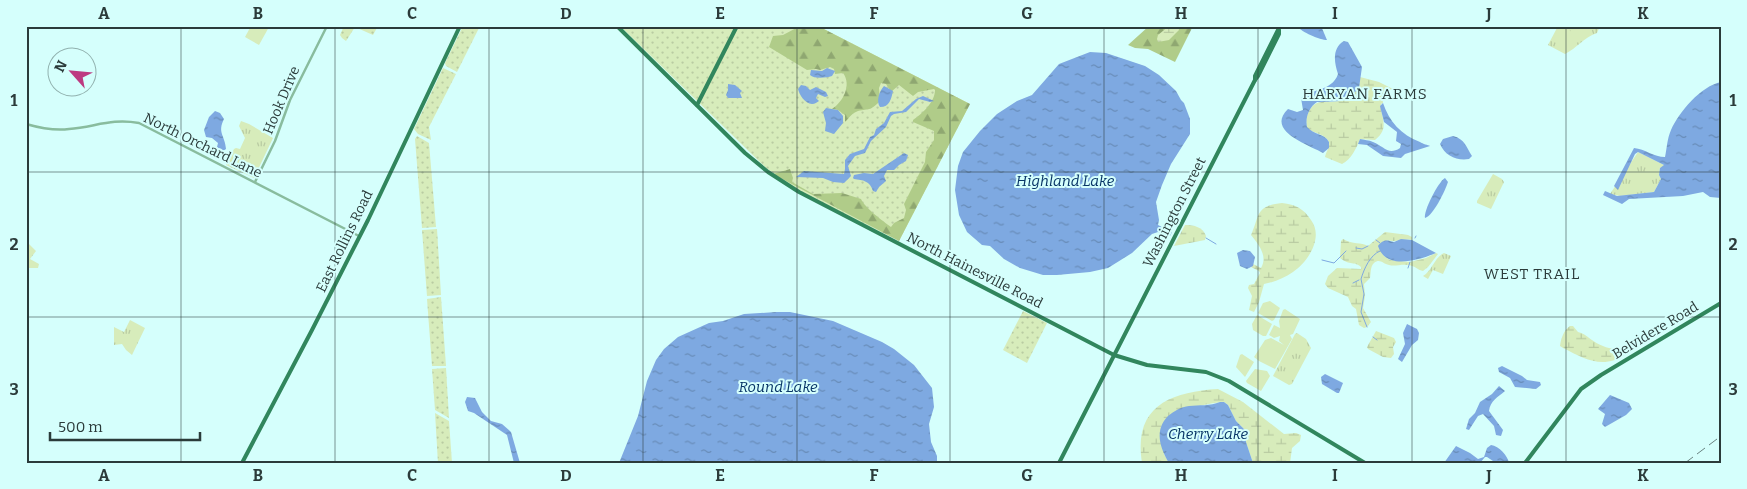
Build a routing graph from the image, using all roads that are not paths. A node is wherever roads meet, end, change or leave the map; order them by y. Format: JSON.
{"nodes":[{"id":1,"x":327,"y":26,"type":"edge"},
{"id":2,"x":460,"y":26,"type":"edge"},
{"id":3,"x":617,"y":26,"type":"edge"},
{"id":4,"x":737,"y":26,"type":"edge"},
{"id":5,"x":1280,"y":28,"type":"edge"},
{"id":6,"x":696,"y":105,"type":"junction"},
{"id":7,"x":26,"y":124,"type":"edge"},
{"id":8,"x":255,"y":182,"type":"junction"},
{"id":9,"x":359,"y":236,"type":"junction"},
{"id":10,"x":1721,"y":303,"type":"edge"},
{"id":11,"x":1114,"y":355,"type":"junction"},
{"id":12,"x":242,"y":463,"type":"edge"},
{"id":13,"x":1059,"y":463,"type":"edge"},
{"id":14,"x":1365,"y":463,"type":"edge"},
{"id":15,"x":1525,"y":463,"type":"edge"}],
"edges":[{"from":1,"to":8,"type":"street","name":"Hook Drive"},
{"from":2,"to":9,"type":"main road","name":"East Rollins Road"},
{"from":3,"to":6,"type":"main road","name":"North Hainesville Road"},
{"from":4,"to":6,"type":"main road"},
{"from":5,"to":11,"type":"main road","name":"Washington Street"},
{"from":6,"to":11,"type":"main road","name":"North Hainesville Road"},
{"from":7,"to":8,"type":"street","name":"North Orchard Lane"},
{"from":8,"to":9,"type":"street","name":"North Orchard Lane"},
{"from":9,"to":12,"type":"main road","name":"East Rollins Road"},
{"from":10,"to":15,"type":"main road","name":"Belvidere Road"},
{"from":11,"to":13,"type":"main road","name":"Washington Street"},
{"from":11,"to":14,"type":"main road","name":"North Hainesville Road"}]}
